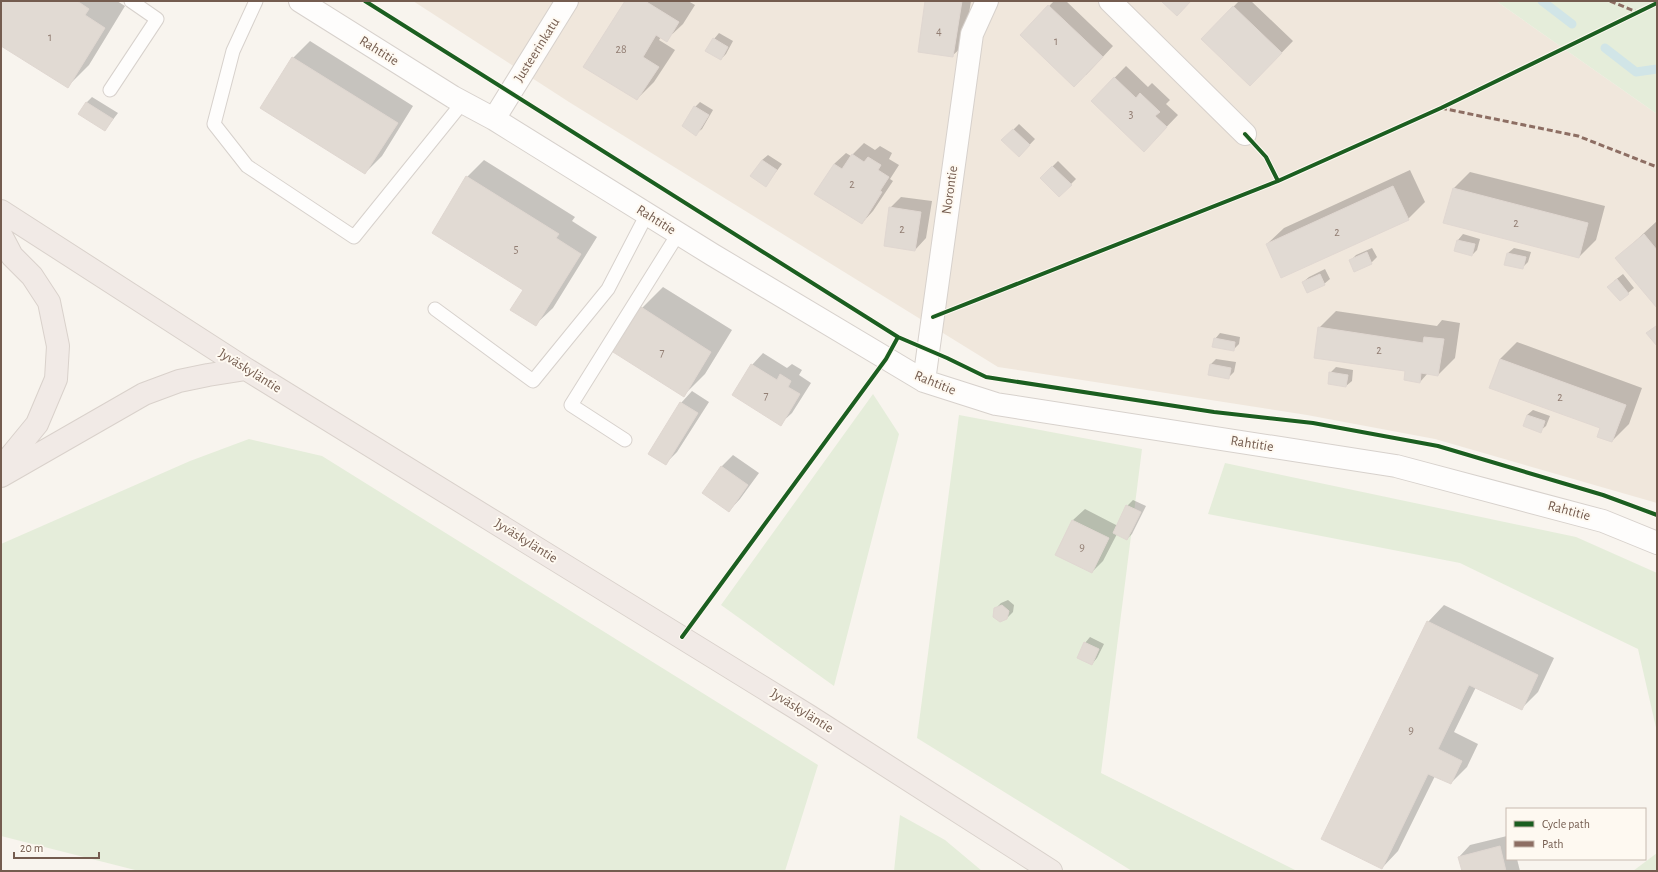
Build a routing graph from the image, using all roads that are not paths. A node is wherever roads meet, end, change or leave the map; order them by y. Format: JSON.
{"nodes":[{"id":1,"x":131,"y":1,"type":"edge"},
{"id":2,"x":256,"y":1,"type":"edge"},
{"id":3,"x":300,"y":1,"type":"edge"},
{"id":4,"x":567,"y":1,"type":"edge"},
{"id":5,"x":987,"y":1,"type":"edge"},
{"id":6,"x":1110,"y":1,"type":"edge"},
{"id":7,"x":110,"y":90,"type":"dead end"},
{"id":8,"x":463,"y":102,"type":"junction"},
{"id":9,"x":494,"y":120,"type":"junction"},
{"id":10,"x":1244,"y":134,"type":"dead end"},
{"id":11,"x":1,"y":211,"type":"edge"},
{"id":12,"x":647,"y":214,"type":"junction"},
{"id":13,"x":678,"y":234,"type":"junction"},
{"id":14,"x":1,"y":235,"type":"edge"},
{"id":15,"x":435,"y":309,"type":"dead end"},
{"id":16,"x":246,"y":369,"type":"junction"},
{"id":17,"x":924,"y":381,"type":"junction"},
{"id":18,"x":625,"y":440,"type":"dead end"},
{"id":19,"x":1,"y":468,"type":"edge"},
{"id":20,"x":1,"y":476,"type":"edge"},
{"id":21,"x":1657,"y":543,"type":"edge"},
{"id":22,"x":1051,"y":871,"type":"edge"}],
"edges":[{"from":1,"to":7,"type":"lane"},
{"from":2,"to":8,"type":"lane"},
{"from":3,"to":8,"type":"street","name":"Rahtitie"},
{"from":4,"to":9,"type":"street","name":"Justeerinkatu"},
{"from":5,"to":17,"type":"street","name":"Norontie"},
{"from":6,"to":10,"type":"street"},
{"from":8,"to":9,"type":"street","name":"Rahtitie"},
{"from":9,"to":12,"type":"street","name":"Rahtitie"},
{"from":11,"to":16,"type":"highway","name":"Jyväskyläntie"},
{"from":12,"to":13,"type":"street","name":"Rahtitie"},
{"from":12,"to":15,"type":"lane"},
{"from":13,"to":17,"type":"street","name":"Rahtitie"},
{"from":13,"to":18,"type":"lane"},
{"from":14,"to":19,"type":"highway"},
{"from":16,"to":20,"type":"highway"},
{"from":16,"to":22,"type":"highway","name":"Jyväskyläntie"},
{"from":17,"to":21,"type":"street","name":"Rahtitie"}]}
